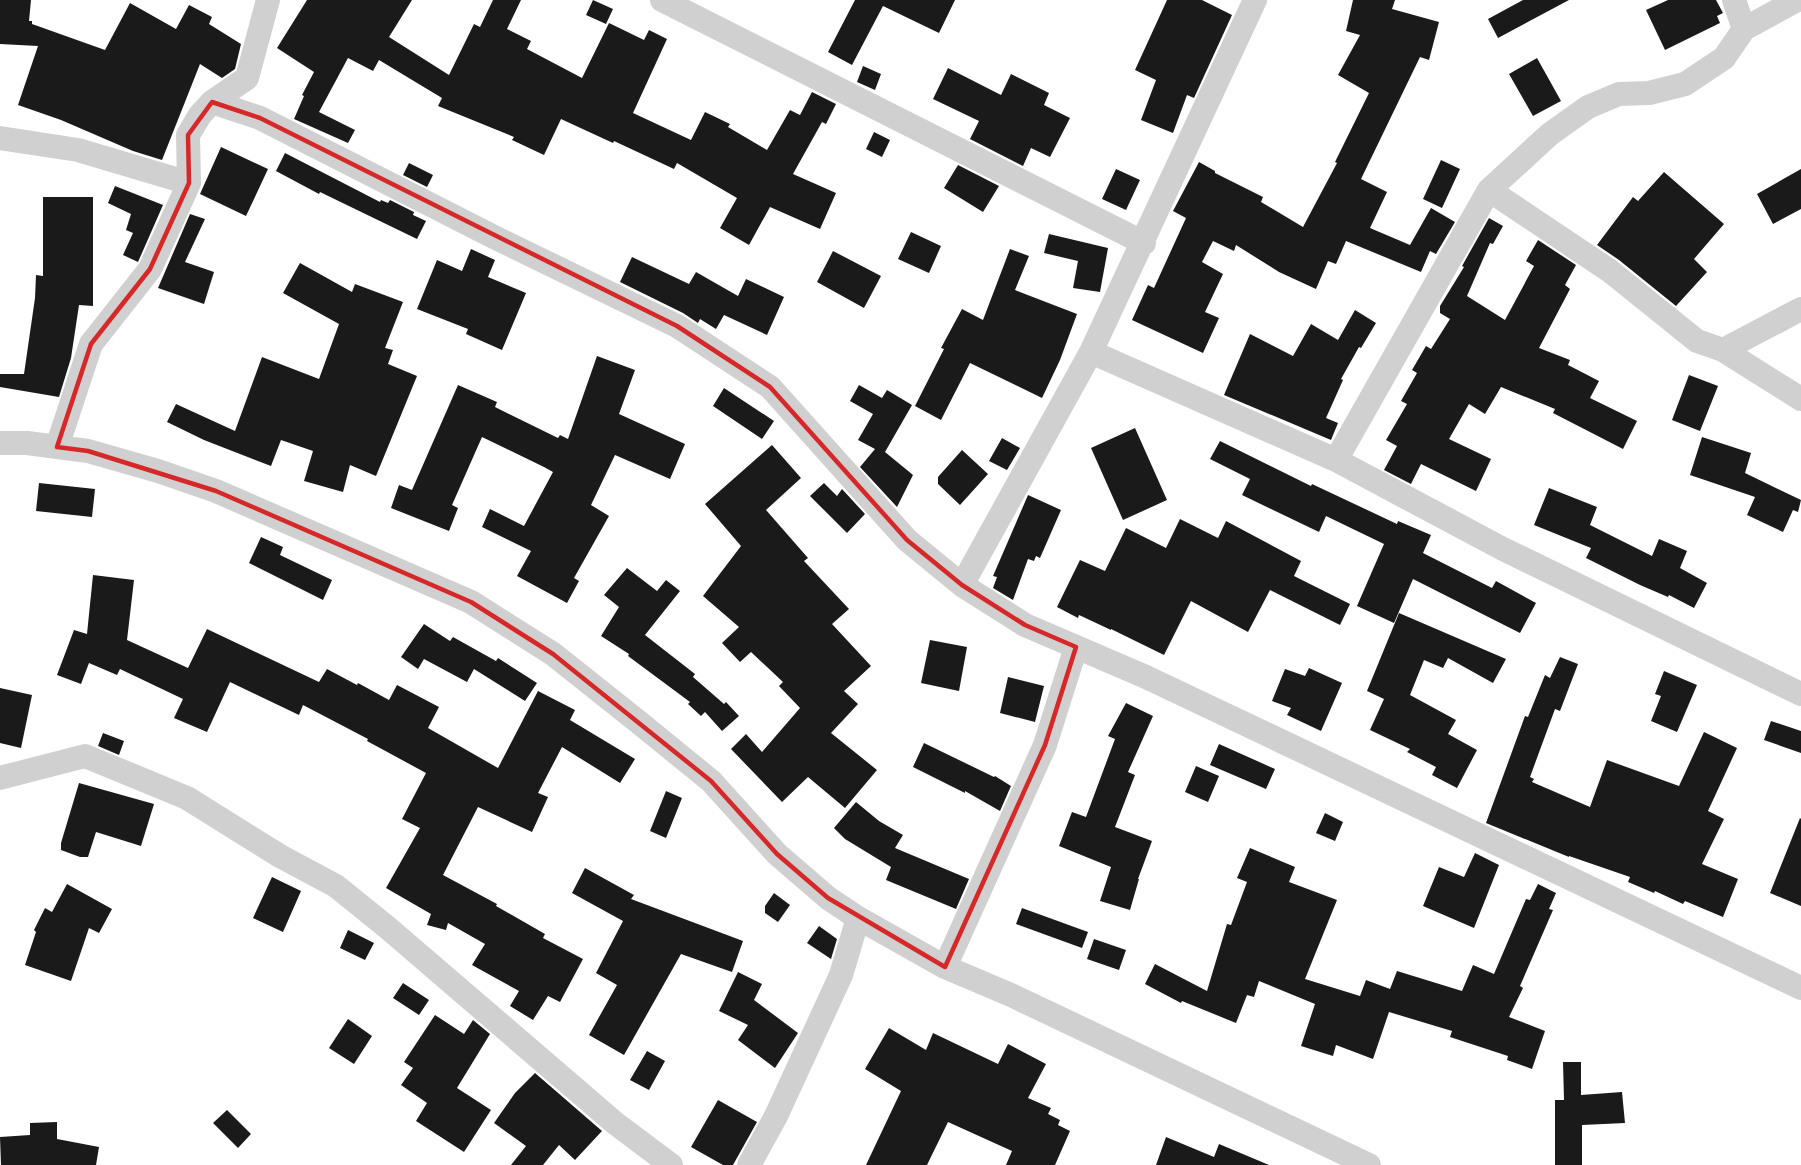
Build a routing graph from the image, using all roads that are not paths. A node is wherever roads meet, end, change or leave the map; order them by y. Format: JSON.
{"nodes":[{"id":1,"x":268,"y":0,"type":"edge"},
{"id":2,"x":662,"y":0,"type":"edge"},
{"id":3,"x":1255,"y":0,"type":"edge"},
{"id":4,"x":1734,"y":0,"type":"edge"},
{"id":5,"x":1797,"y":0,"type":"edge"},
{"id":6,"x":1744,"y":29,"type":"junction"},
{"id":7,"x":212,"y":102,"type":"junction"},
{"id":8,"x":0,"y":138,"type":"edge"},
{"id":9,"x":189,"y":183,"type":"junction"},
{"id":10,"x":1489,"y":190,"type":"junction"},
{"id":11,"x":1144,"y":243,"type":"junction"},
{"id":12,"x":1801,"y":309,"type":"edge"},
{"id":13,"x":1723,"y":350,"type":"junction"},
{"id":14,"x":1092,"y":352,"type":"junction"},
{"id":15,"x":1801,"y":399,"type":"edge"},
{"id":16,"x":0,"y":443,"type":"edge"},
{"id":17,"x":57,"y":447,"type":"junction"},
{"id":18,"x":1336,"y":460,"type":"junction"},
{"id":19,"x":962,"y":585,"type":"junction"},
{"id":20,"x":1076,"y":647,"type":"junction"},
{"id":21,"x":1801,"y":694,"type":"edge"},
{"id":22,"x":0,"y":778,"type":"edge"},
{"id":23,"x":858,"y":918,"type":"junction"},
{"id":24,"x":945,"y":967,"type":"junction"},
{"id":25,"x":1801,"y":988,"type":"edge"},
{"id":26,"x":671,"y":1165,"type":"edge"},
{"id":27,"x":749,"y":1165,"type":"edge"},
{"id":28,"x":1369,"y":1165,"type":"edge"}],
"edges":[{"from":1,"to":7,"type":"street"},
{"from":2,"to":11,"type":"street"},
{"from":3,"to":11,"type":"street"},
{"from":4,"to":6,"type":"street"},
{"from":5,"to":6,"type":"street"},
{"from":6,"to":10,"type":"street"},
{"from":7,"to":9,"type":"street"},
{"from":7,"to":19,"type":"street"},
{"from":8,"to":9,"type":"street"},
{"from":9,"to":17,"type":"street"},
{"from":10,"to":13,"type":"street"},
{"from":10,"to":18,"type":"street"},
{"from":11,"to":14,"type":"street"},
{"from":12,"to":13,"type":"street"},
{"from":13,"to":15,"type":"street"},
{"from":14,"to":18,"type":"street"},
{"from":14,"to":19,"type":"street"},
{"from":16,"to":17,"type":"street"},
{"from":17,"to":23,"type":"street"},
{"from":18,"to":21,"type":"street"},
{"from":19,"to":20,"type":"street"},
{"from":20,"to":24,"type":"street"},
{"from":20,"to":25,"type":"street"},
{"from":22,"to":26,"type":"street"},
{"from":23,"to":24,"type":"street"},
{"from":23,"to":27,"type":"street"},
{"from":24,"to":28,"type":"street"}]}
